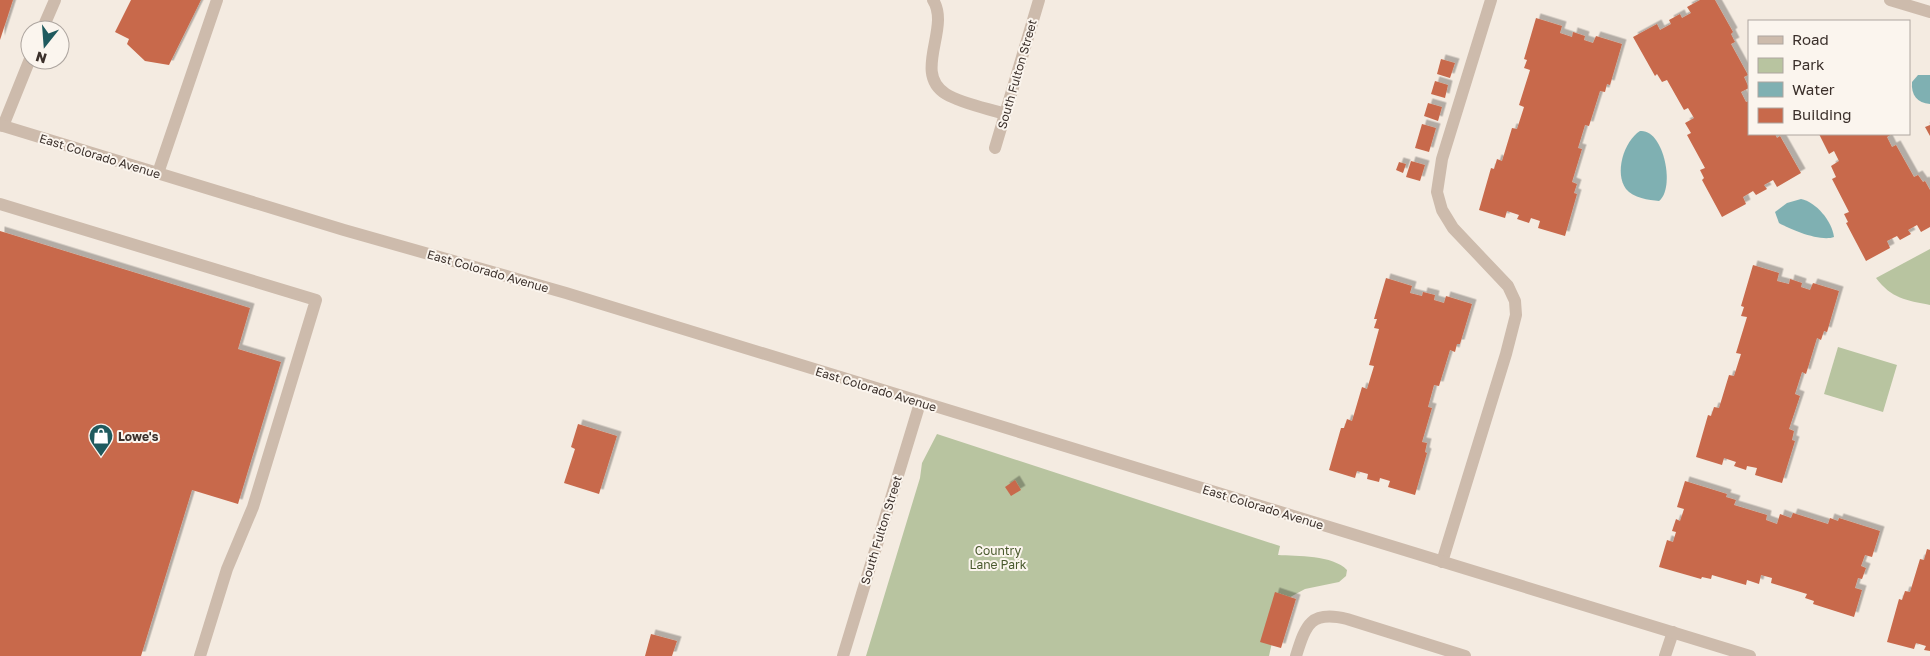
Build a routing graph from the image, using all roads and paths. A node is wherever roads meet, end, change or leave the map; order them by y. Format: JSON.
{"nodes":[{"id":1,"x":55,"y":0,"type":"edge"},
{"id":2,"x":217,"y":0,"type":"edge"},
{"id":3,"x":933,"y":0,"type":"edge"},
{"id":4,"x":1038,"y":0,"type":"edge"},
{"id":5,"x":1491,"y":0,"type":"edge"},
{"id":6,"x":1890,"y":0,"type":"edge"},
{"id":7,"x":1930,"y":12,"type":"edge"},
{"id":8,"x":46,"y":20,"type":"edge"},
{"id":9,"x":25,"y":70,"type":"edge"},
{"id":10,"x":1005,"y":114,"type":"junction"},
{"id":11,"x":2,"y":126,"type":"edge"},
{"id":12,"x":995,"y":148,"type":"dead end"},
{"id":13,"x":158,"y":173,"type":"junction"},
{"id":14,"x":0,"y":204,"type":"edge"},
{"id":15,"x":920,"y":403,"type":"junction"},
{"id":16,"x":1442,"y":562,"type":"junction"},
{"id":17,"x":1673,"y":632,"type":"junction"},
{"id":18,"x":200,"y":656,"type":"edge"},
{"id":19,"x":843,"y":656,"type":"edge"},
{"id":20,"x":1296,"y":656,"type":"edge"},
{"id":21,"x":1465,"y":656,"type":"edge"},
{"id":22,"x":1665,"y":656,"type":"edge"},
{"id":23,"x":1750,"y":656,"type":"edge"}],
"edges":[{"from":1,"to":8,"type":"street"},
{"from":2,"to":13,"type":"street"},
{"from":3,"to":10,"type":"street"},
{"from":4,"to":10,"type":"street","name":"South Fulton Street"},
{"from":5,"to":16,"type":"street"},
{"from":6,"to":7,"type":"street"},
{"from":9,"to":11,"type":"street"},
{"from":10,"to":12,"type":"street","name":"South Fulton Street"},
{"from":11,"to":13,"type":"street","name":"East Colorado Avenue"},
{"from":13,"to":15,"type":"street","name":"East Colorado Avenue"},
{"from":14,"to":18,"type":"street"},
{"from":15,"to":16,"type":"street","name":"East Colorado Avenue"},
{"from":15,"to":19,"type":"street","name":"South Fulton Street"},
{"from":16,"to":17,"type":"street","name":"East Colorado Avenue"},
{"from":17,"to":22,"type":"street"},
{"from":17,"to":23,"type":"street","name":"East Colorado Avenue"},
{"from":20,"to":21,"type":"street"}]}
